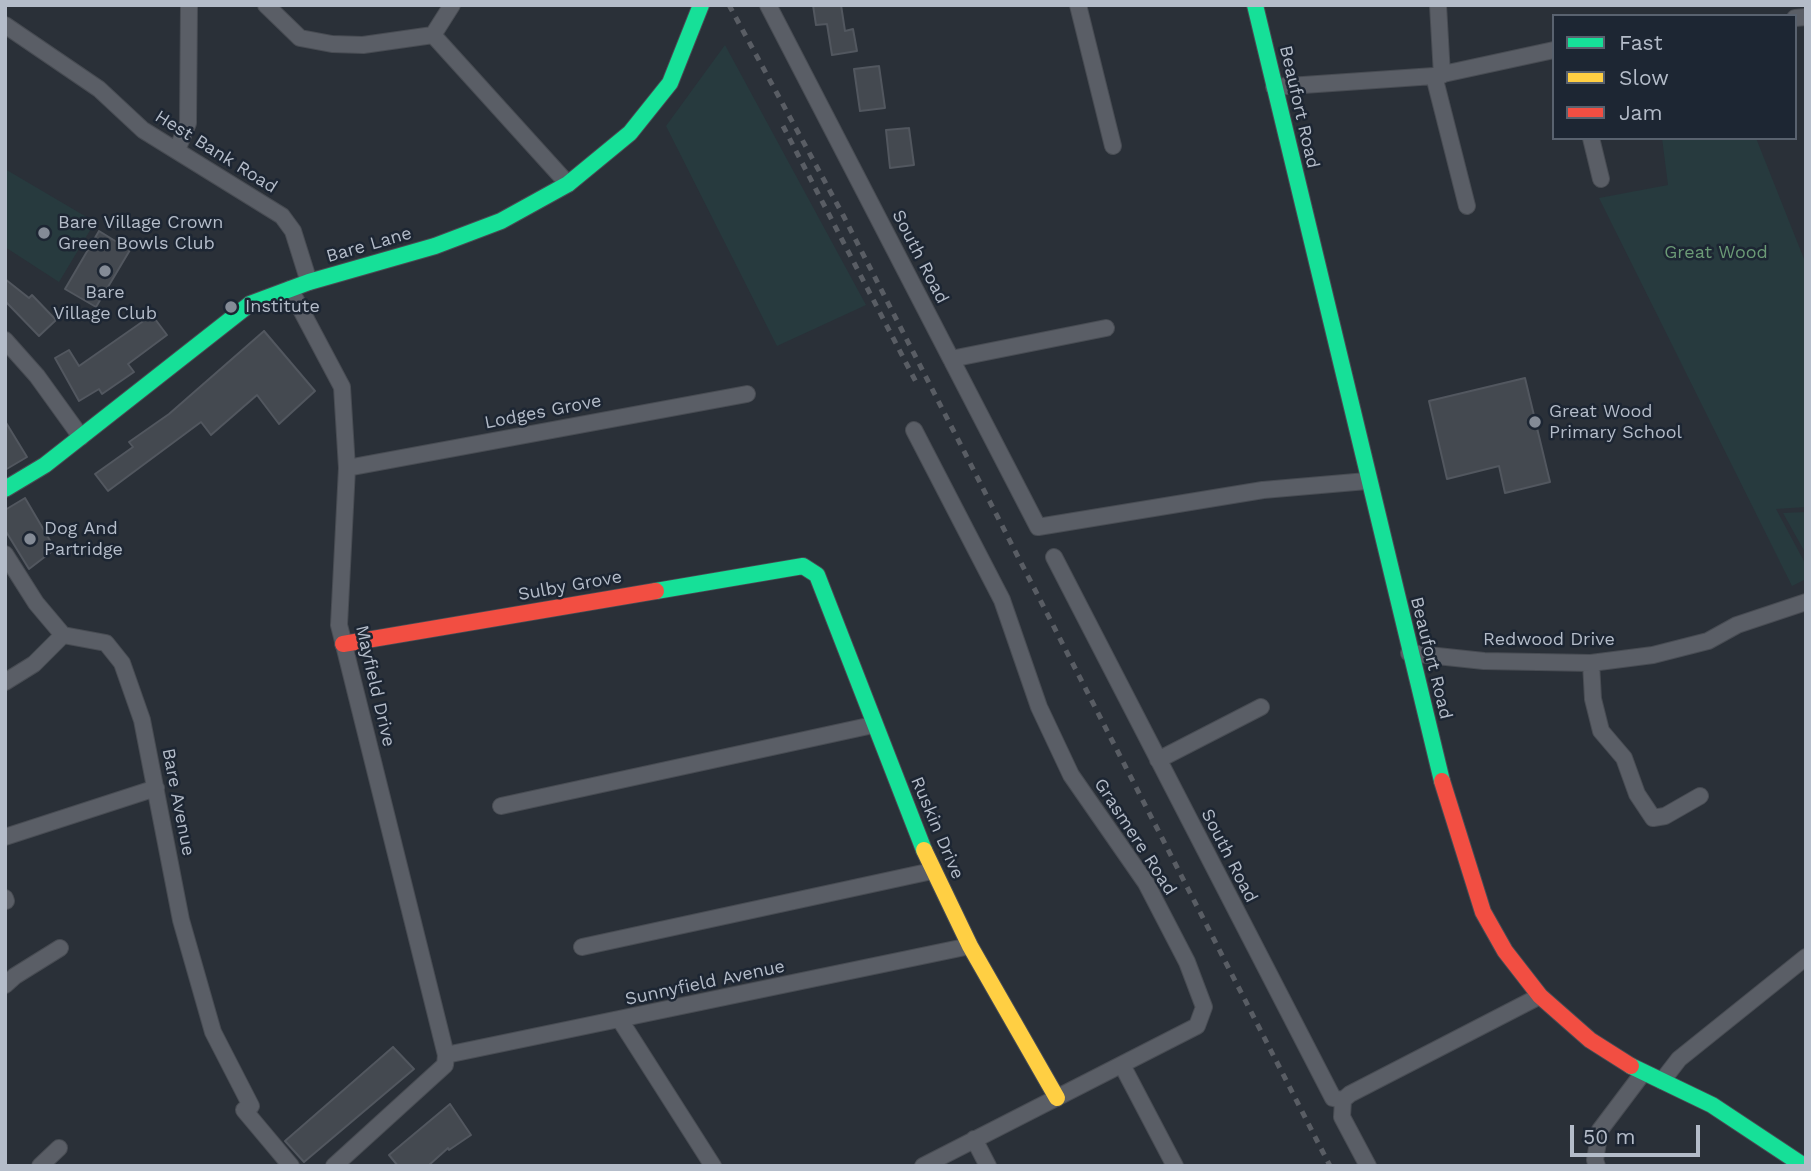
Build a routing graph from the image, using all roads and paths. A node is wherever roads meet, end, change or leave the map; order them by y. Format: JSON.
{"nodes":[{"id":1,"x":189,"y":5,"type":"edge"},
{"id":2,"x":265,"y":5,"type":"edge"},
{"id":3,"x":452,"y":5,"type":"edge"},
{"id":4,"x":701,"y":5,"type":"edge"},
{"id":5,"x":768,"y":5,"type":"edge"},
{"id":6,"x":1078,"y":5,"type":"edge"},
{"id":7,"x":1255,"y":5,"type":"edge"},
{"id":8,"x":1438,"y":5,"type":"edge"},
{"id":9,"x":5,"y":25,"type":"edge"},
{"id":10,"x":433,"y":35,"type":"junction"},
{"id":11,"x":1552,"y":50,"type":"edge"},
{"id":12,"x":1438,"y":76,"type":"junction"},
{"id":13,"x":1274,"y":87,"type":"junction"},
{"id":14,"x":1591,"y":140,"type":"edge"},
{"id":15,"x":1113,"y":146,"type":"dead end"},
{"id":16,"x":177,"y":150,"type":"junction"},
{"id":17,"x":1601,"y":179,"type":"dead end"},
{"id":18,"x":568,"y":184,"type":"junction"},
{"id":19,"x":1467,"y":206,"type":"dead end"},
{"id":20,"x":309,"y":282,"type":"junction"},
{"id":21,"x":290,"y":289,"type":"junction"},
{"id":22,"x":1106,"y":328,"type":"dead end"},
{"id":23,"x":5,"y":340,"type":"edge"},
{"id":24,"x":950,"y":359,"type":"junction"},
{"id":25,"x":747,"y":394,"type":"dead end"},
{"id":26,"x":914,"y":430,"type":"dead end"},
{"id":27,"x":81,"y":437,"type":"junction"},
{"id":28,"x":347,"y":468,"type":"junction"},
{"id":29,"x":1367,"y":481,"type":"junction"},
{"id":30,"x":5,"y":489,"type":"edge"},
{"id":31,"x":5,"y":554,"type":"edge"},
{"id":32,"x":1054,"y":557,"type":"dead end"},
{"id":33,"x":803,"y":566,"type":"joint"},
{"id":34,"x":1806,"y":602,"type":"edge"},
{"id":35,"x":63,"y":635,"type":"junction"},
{"id":36,"x":344,"y":644,"type":"junction"},
{"id":37,"x":1409,"y":653,"type":"junction"},
{"id":38,"x":1591,"y":663,"type":"junction"},
{"id":39,"x":5,"y":682,"type":"edge"},
{"id":40,"x":1261,"y":707,"type":"dead end"},
{"id":41,"x":873,"y":725,"type":"junction"},
{"id":42,"x":1158,"y":760,"type":"junction"},
{"id":43,"x":156,"y":788,"type":"junction"},
{"id":44,"x":1700,"y":796,"type":"dead end"},
{"id":45,"x":501,"y":807,"type":"dead end"},
{"id":46,"x":5,"y":837,"type":"edge"},
{"id":47,"x":932,"y":871,"type":"junction"},
{"id":48,"x":970,"y":946,"type":"junction"},
{"id":49,"x":582,"y":947,"type":"dead end"},
{"id":50,"x":60,"y":948,"type":"dead end"},
{"id":51,"x":1806,"y":957,"type":"edge"},
{"id":52,"x":5,"y":985,"type":"edge"},
{"id":53,"x":1539,"y":996,"type":"junction"},
{"id":54,"x":620,"y":1020,"type":"junction"},
{"id":55,"x":446,"y":1055,"type":"junction"},
{"id":56,"x":1122,"y":1065,"type":"junction"},
{"id":57,"x":1643,"y":1073,"type":"junction"},
{"id":58,"x":1662,"y":1081,"type":"junction"},
{"id":59,"x":1057,"y":1098,"type":"junction"},
{"id":60,"x":1343,"y":1100,"type":"junction"},
{"id":61,"x":974,"y":1139,"type":"junction"},
{"id":62,"x":59,"y":1148,"type":"dead end"},
{"id":63,"x":350,"y":1152,"type":"junction"},
{"id":64,"x":40,"y":1166,"type":"edge"},
{"id":65,"x":291,"y":1166,"type":"edge"},
{"id":66,"x":334,"y":1166,"type":"edge"},
{"id":67,"x":361,"y":1166,"type":"edge"},
{"id":68,"x":713,"y":1166,"type":"edge"},
{"id":69,"x":923,"y":1166,"type":"edge"},
{"id":70,"x":988,"y":1166,"type":"edge"},
{"id":71,"x":1175,"y":1166,"type":"edge"},
{"id":72,"x":1368,"y":1166,"type":"edge"},
{"id":73,"x":1597,"y":1166,"type":"edge"},
{"id":74,"x":1804,"y":1166,"type":"edge"}],
"edges":[{"from":1,"to":16,"type":"street"},
{"from":2,"to":10,"type":"street"},
{"from":3,"to":10,"type":"street"},
{"from":4,"to":18,"type":"street","name":"Bare Lane"},
{"from":5,"to":24,"type":"street","name":"South Road"},
{"from":6,"to":15,"type":"street"},
{"from":7,"to":13,"type":"street","name":"Beaufort Road"},
{"from":8,"to":12,"type":"street"},
{"from":9,"to":16,"type":"street","name":"Hest Bank Road"},
{"from":10,"to":18,"type":"street"},
{"from":11,"to":12,"type":"street"},
{"from":12,"to":13,"type":"street"},
{"from":12,"to":19,"type":"street"},
{"from":13,"to":29,"type":"street","name":"Beaufort Road"},
{"from":14,"to":17,"type":"street"},
{"from":16,"to":20,"type":"street","name":"Hest Bank Road"},
{"from":18,"to":20,"type":"street","name":"Bare Lane"},
{"from":20,"to":21,"type":"street","name":"Bare Lane"},
{"from":21,"to":27,"type":"street","name":"Bare Lane"},
{"from":21,"to":28,"type":"street","name":"Mayfield Drive"},
{"from":22,"to":24,"type":"street"},
{"from":23,"to":27,"type":"street"},
{"from":24,"to":29,"type":"street","name":"South Road"},
{"from":25,"to":28,"type":"street","name":"Lodges Grove"},
{"from":26,"to":56,"type":"street","name":"Grasmere Road"},
{"from":27,"to":30,"type":"street","name":"Bare Lane"},
{"from":28,"to":36,"type":"street","name":"Mayfield Drive"},
{"from":29,"to":37,"type":"street","name":"Beaufort Road"},
{"from":31,"to":35,"type":"street"},
{"from":32,"to":42,"type":"street","name":"South Road"},
{"from":33,"to":36,"type":"street","name":"Sulby Grove"},
{"from":33,"to":41,"type":"street","name":"Ruskin Drive"},
{"from":34,"to":38,"type":"street","name":"Redwood Drive"},
{"from":35,"to":39,"type":"street"},
{"from":35,"to":43,"type":"street","name":"Bare Avenue"},
{"from":36,"to":55,"type":"street","name":"Mayfield Drive"},
{"from":37,"to":38,"type":"street","name":"Redwood Drive"},
{"from":37,"to":53,"type":"street","name":"Beaufort Road"},
{"from":38,"to":44,"type":"street"},
{"from":40,"to":42,"type":"street"},
{"from":41,"to":45,"type":"street"},
{"from":41,"to":47,"type":"street","name":"Ruskin Drive"},
{"from":42,"to":60,"type":"street","name":"South Road"},
{"from":43,"to":46,"type":"street"},
{"from":43,"to":65,"type":"street","name":"Bare Avenue"},
{"from":47,"to":48,"type":"street","name":"Ruskin Drive"},
{"from":47,"to":49,"type":"street"},
{"from":48,"to":54,"type":"street","name":"Sunnyfield Avenue"},
{"from":48,"to":59,"type":"street","name":"Ruskin Drive"},
{"from":50,"to":52,"type":"street"},
{"from":51,"to":58,"type":"street"},
{"from":53,"to":57,"type":"street","name":"Beaufort Road"},
{"from":53,"to":60,"type":"street"},
{"from":54,"to":55,"type":"street","name":"Sunnyfield Avenue"},
{"from":54,"to":68,"type":"street"},
{"from":55,"to":63,"type":"street"},
{"from":56,"to":59,"type":"street","name":"Grasmere Road"},
{"from":56,"to":71,"type":"street"},
{"from":57,"to":58,"type":"street","name":"Beaufort Road"},
{"from":57,"to":73,"type":"street"},
{"from":58,"to":74,"type":"street","name":"Beaufort Road"},
{"from":59,"to":61,"type":"street","name":"Grasmere Road"},
{"from":60,"to":72,"type":"street","name":"South Road"},
{"from":61,"to":69,"type":"street","name":"Grasmere Road"},
{"from":61,"to":70,"type":"street"},
{"from":62,"to":64,"type":"street"},
{"from":63,"to":66,"type":"street"},
{"from":63,"to":67,"type":"street"}]}
